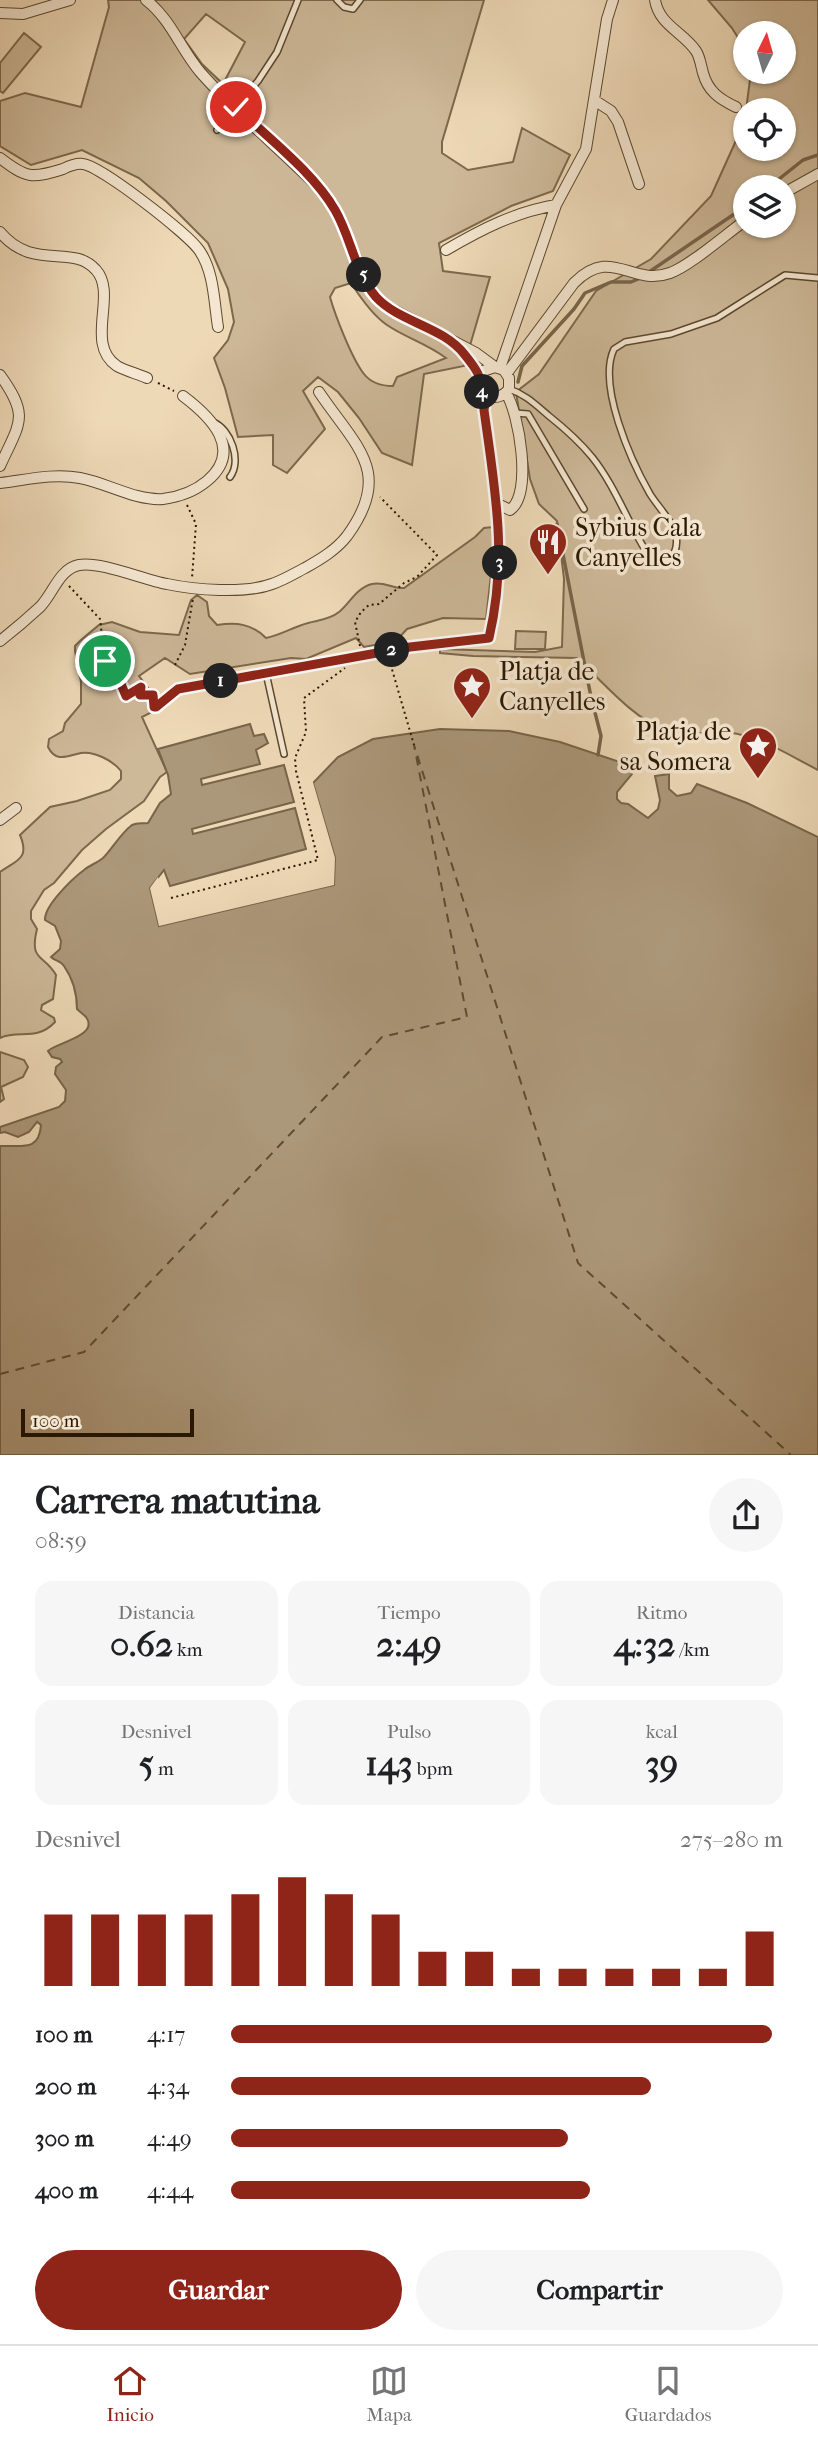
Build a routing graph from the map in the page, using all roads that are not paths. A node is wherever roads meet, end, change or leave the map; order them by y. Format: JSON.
{"nodes":[{"id":1,"x":70,"y":0,"type":"edge"},
{"id":2,"x":146,"y":0,"type":"edge"},
{"id":3,"x":298,"y":0,"type":"edge"},
{"id":4,"x":337,"y":0,"type":"edge"},
{"id":5,"x":360,"y":0,"type":"edge"},
{"id":6,"x":613,"y":0,"type":"edge"},
{"id":7,"x":655,"y":0,"type":"edge"},
{"id":8,"x":0,"y":13,"type":"edge"},
{"id":9,"x":594,"y":100,"type":"junction"},
{"id":10,"x":733,"y":106,"type":"edge"},
{"id":11,"x":236,"y":107,"type":"junction"},
{"id":12,"x":217,"y":130,"type":"dead end"},
{"id":13,"x":0,"y":158,"type":"edge"},
{"id":14,"x":818,"y":174,"type":"edge"},
{"id":15,"x":639,"y":184,"type":"dead end"},
{"id":16,"x":796,"y":187,"type":"edge"},
{"id":17,"x":556,"y":205,"type":"junction"},
{"id":18,"x":733,"y":229,"type":"edge"},
{"id":19,"x":0,"y":232,"type":"edge"},
{"id":20,"x":446,"y":250,"type":"dead end"},
{"id":21,"x":818,"y":278,"type":"edge"},
{"id":22,"x":218,"y":327,"type":"dead end"},
{"id":23,"x":448,"y":339,"type":"junction"},
{"id":24,"x":501,"y":369,"type":"junction"},
{"id":25,"x":0,"y":375,"type":"edge"},
{"id":26,"x":480,"y":377,"type":"junction"},
{"id":27,"x":147,"y":378,"type":"dead end"},
{"id":28,"x":507,"y":391,"type":"junction"},
{"id":29,"x":319,"y":392,"type":"dead end"},
{"id":30,"x":183,"y":396,"type":"dead end"},
{"id":31,"x":486,"y":396,"type":"junction"},
{"id":32,"x":515,"y":412,"type":"junction"},
{"id":33,"x":210,"y":421,"type":"junction"},
{"id":34,"x":0,"y":466,"type":"edge"},
{"id":35,"x":230,"y":477,"type":"dead end"},
{"id":36,"x":0,"y":483,"type":"edge"},
{"id":37,"x":496,"y":503,"type":"junction"},
{"id":38,"x":584,"y":509,"type":"dead end"},
{"id":39,"x":510,"y":510,"type":"junction"},
{"id":40,"x":499,"y":524,"type":"junction"},
{"id":41,"x":0,"y":641,"type":"edge"},
{"id":42,"x":266,"y":673,"type":"junction"},
{"id":43,"x":178,"y":689,"type":"road end"},
{"id":44,"x":284,"y":754,"type":"dead end"},
{"id":45,"x":16,"y":808,"type":"dead end"},
{"id":46,"x":0,"y":820,"type":"edge"}],
"edges":[{"from":1,"to":8,"type":"street"},
{"from":2,"to":11,"type":"street"},
{"from":3,"to":11,"type":"lane"},
{"from":4,"to":5,"type":"lane"},
{"from":6,"to":9,"type":"street"},
{"from":7,"to":10,"type":"street"},
{"from":9,"to":15,"type":"street"},
{"from":9,"to":17,"type":"street"},
{"from":11,"to":12,"type":"lane"},
{"from":11,"to":23,"type":"street"},
{"from":13,"to":22,"type":"street"},
{"from":14,"to":16,"type":"street"},
{"from":17,"to":20,"type":"street"},
{"from":17,"to":24,"type":"street"},
{"from":18,"to":24,"type":"street"},
{"from":19,"to":27,"type":"street"},
{"from":21,"to":28,"type":"lane"},
{"from":23,"to":24,"type":"street"},
{"from":23,"to":26,"type":"street"},
{"from":24,"to":26,"type":"street"},
{"from":24,"to":28,"type":"street"},
{"from":25,"to":34,"type":"street"},
{"from":26,"to":31,"type":"street"},
{"from":28,"to":31,"type":"street"},
{"from":28,"to":32,"type":"street"},
{"from":29,"to":41,"type":"street"},
{"from":30,"to":33,"type":"street"},
{"from":31,"to":37,"type":"street"},
{"from":32,"to":38,"type":"lane"},
{"from":32,"to":39,"type":"street"},
{"from":33,"to":35,"type":"lane"},
{"from":33,"to":36,"type":"street"},
{"from":37,"to":39,"type":"street"},
{"from":37,"to":40,"type":"lane"},
{"from":39,"to":40,"type":"lane"},
{"from":40,"to":42,"type":"lane"},
{"from":42,"to":43,"type":"lane"},
{"from":42,"to":44,"type":"lane"},
{"from":45,"to":46,"type":"street"}]}
